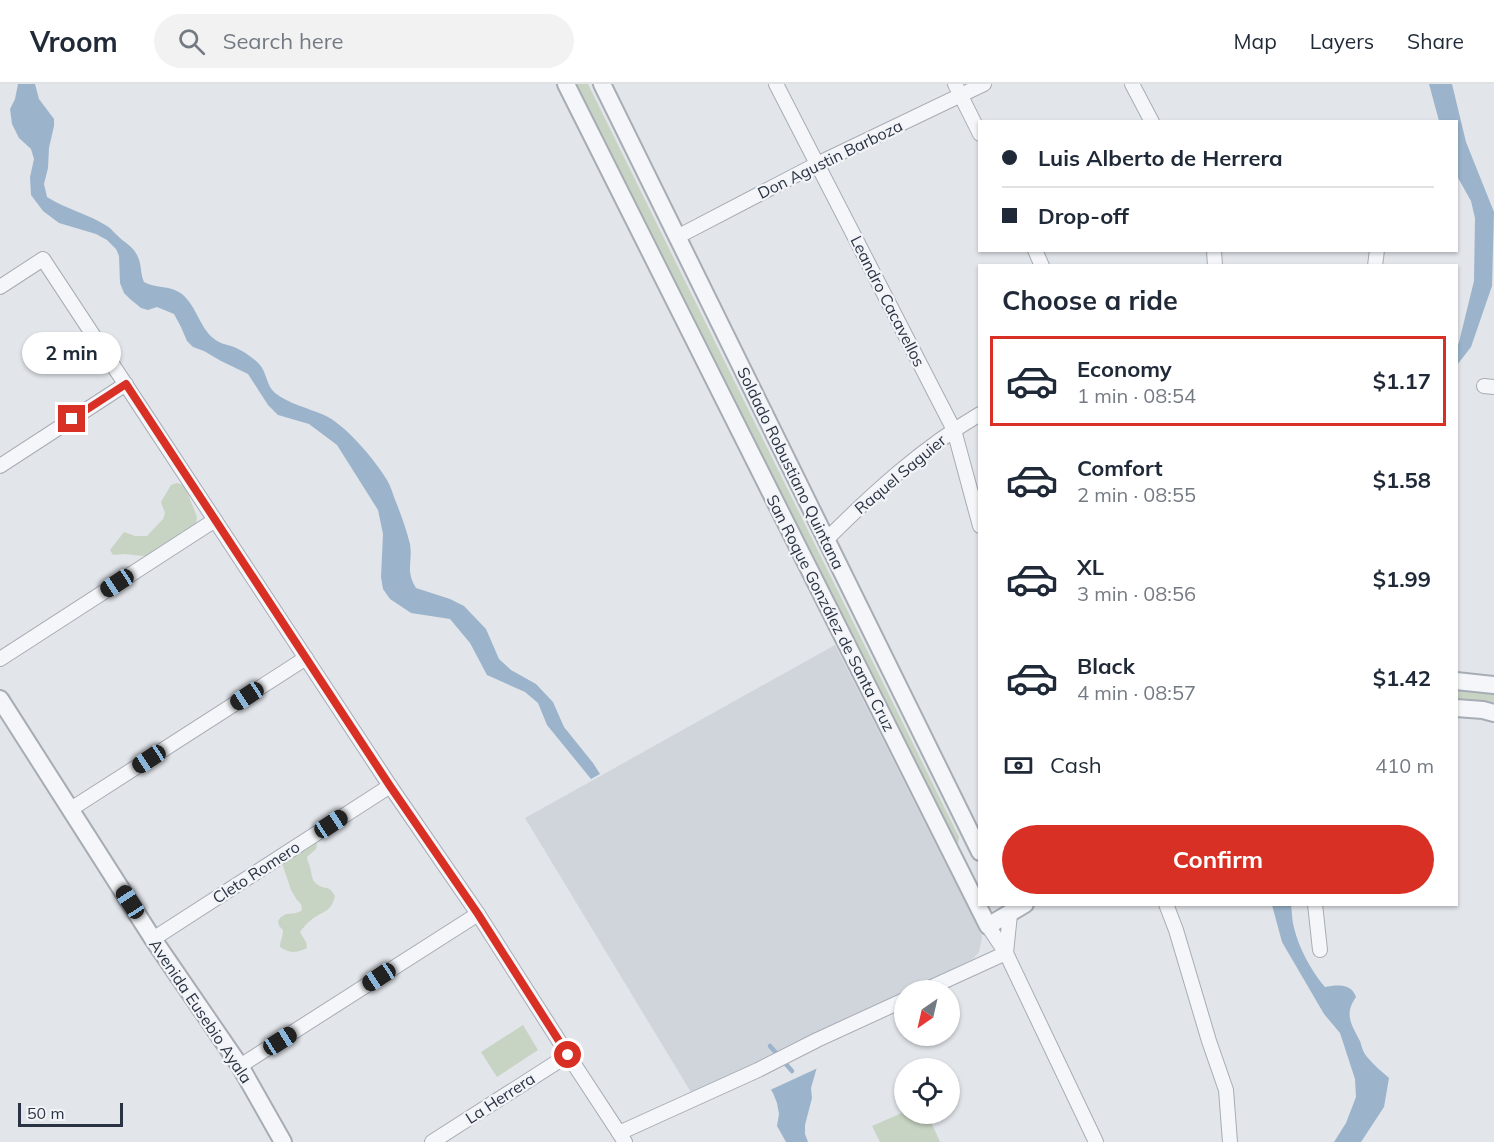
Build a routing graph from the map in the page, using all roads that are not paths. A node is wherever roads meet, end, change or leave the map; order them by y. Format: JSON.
{"nodes":[{"id":1,"x":566,"y":84,"type":"edge"},
{"id":2,"x":602,"y":84,"type":"edge"},
{"id":3,"x":776,"y":84,"type":"edge"},
{"id":4,"x":984,"y":84,"type":"edge"},
{"id":5,"x":1132,"y":84,"type":"edge"},
{"id":6,"x":958,"y":90,"type":"edge"},
{"id":7,"x":1151,"y":120,"type":"edge"},
{"id":8,"x":978,"y":130,"type":"edge"},
{"id":9,"x":817,"y":164,"type":"junction"},
{"id":10,"x":677,"y":237,"type":"junction"},
{"id":11,"x":0,"y":287,"type":"edge"},
{"id":12,"x":126,"y":384,"type":"junction"},
{"id":13,"x":978,"y":415,"type":"edge"},
{"id":14,"x":954,"y":430,"type":"junction"},
{"id":15,"x":0,"y":466,"type":"edge"},
{"id":16,"x":978,"y":519,"type":"edge"},
{"id":17,"x":215,"y":520,"type":"junction"},
{"id":18,"x":826,"y":540,"type":"junction"},
{"id":19,"x":306,"y":658,"type":"junction"},
{"id":20,"x":0,"y":659,"type":"edge"},
{"id":21,"x":1458,"y":681,"type":"edge"},
{"id":22,"x":1494,"y":685,"type":"edge"},
{"id":23,"x":0,"y":699,"type":"edge"},
{"id":24,"x":1458,"y":708,"type":"edge"},
{"id":25,"x":1494,"y":713,"type":"edge"},
{"id":26,"x":390,"y":786,"type":"junction"},
{"id":27,"x":71,"y":810,"type":"junction"},
{"id":28,"x":978,"y":849,"type":"edge"},
{"id":29,"x":978,"y":877,"type":"edge"},
{"id":30,"x":1018,"y":906,"type":"edge"},
{"id":31,"x":1167,"y":906,"type":"edge"},
{"id":32,"x":1315,"y":906,"type":"edge"},
{"id":33,"x":996,"y":912,"type":"edge"},
{"id":34,"x":478,"y":914,"type":"junction"},
{"id":35,"x":153,"y":939,"type":"junction"},
{"id":36,"x":1320,"y":951,"type":"dead end"},
{"id":37,"x":1006,"y":952,"type":"junction"},
{"id":38,"x":947,"y":980,"type":"edge"},
{"id":39,"x":894,"y":1005,"type":"edge"},
{"id":40,"x":568,"y":1055,"type":"junction"},
{"id":41,"x":240,"y":1066,"type":"junction"},
{"id":42,"x":622,"y":1137,"type":"edge"},
{"id":43,"x":1094,"y":1141,"type":"edge"},
{"id":44,"x":283,"y":1142,"type":"edge"},
{"id":45,"x":432,"y":1142,"type":"edge"},
{"id":46,"x":1230,"y":1142,"type":"edge"}],
"edges":[{"from":1,"to":29,"type":"street","name":"San Roque González de Santa Cruz"},
{"from":2,"to":10,"type":"street","name":"Soldado Robustiano Quintana"},
{"from":3,"to":9,"type":"street","name":"Leandro Cacavellos"},
{"from":4,"to":6,"type":"street","name":"Don Agustin Barboza"},
{"from":5,"to":7,"type":"street"},
{"from":6,"to":8,"type":"street"},
{"from":6,"to":9,"type":"street","name":"Don Agustin Barboza"},
{"from":9,"to":10,"type":"street","name":"Don Agustin Barboza"},
{"from":9,"to":14,"type":"street","name":"Leandro Cacavellos"},
{"from":10,"to":18,"type":"street","name":"Soldado Robustiano Quintana"},
{"from":11,"to":12,"type":"street"},
{"from":12,"to":15,"type":"street"},
{"from":12,"to":17,"type":"street"},
{"from":13,"to":14,"type":"street","name":"Raquel Saguier"},
{"from":14,"to":16,"type":"street","name":"Leandro Cacavellos"},
{"from":14,"to":18,"type":"street","name":"Raquel Saguier"},
{"from":17,"to":19,"type":"street"},
{"from":17,"to":20,"type":"street"},
{"from":18,"to":28,"type":"street","name":"Soldado Robustiano Quintana"},
{"from":19,"to":26,"type":"street"},
{"from":19,"to":27,"type":"street"},
{"from":21,"to":22,"type":"street"},
{"from":23,"to":27,"type":"street","name":"Avenida Eusebio Ayala"},
{"from":24,"to":25,"type":"street"},
{"from":26,"to":34,"type":"street"},
{"from":26,"to":35,"type":"street","name":"Cleto Romero"},
{"from":27,"to":35,"type":"street","name":"Avenida Eusebio Ayala"},
{"from":30,"to":33,"type":"street"},
{"from":31,"to":46,"type":"street"},
{"from":32,"to":36,"type":"street"},
{"from":33,"to":37,"type":"street","name":"San Roque González de Santa Cruz"},
{"from":33,"to":37,"type":"street"},
{"from":34,"to":40,"type":"street"},
{"from":34,"to":41,"type":"street"},
{"from":35,"to":41,"type":"street","name":"Avenida Eusebio Ayala"},
{"from":37,"to":38,"type":"street"},
{"from":37,"to":43,"type":"street","name":"San Roque González de Santa Cruz"},
{"from":39,"to":42,"type":"street"},
{"from":40,"to":42,"type":"street"},
{"from":40,"to":45,"type":"street","name":"La Herrera"},
{"from":41,"to":44,"type":"street","name":"Avenida Eusebio Ayala"}]}
